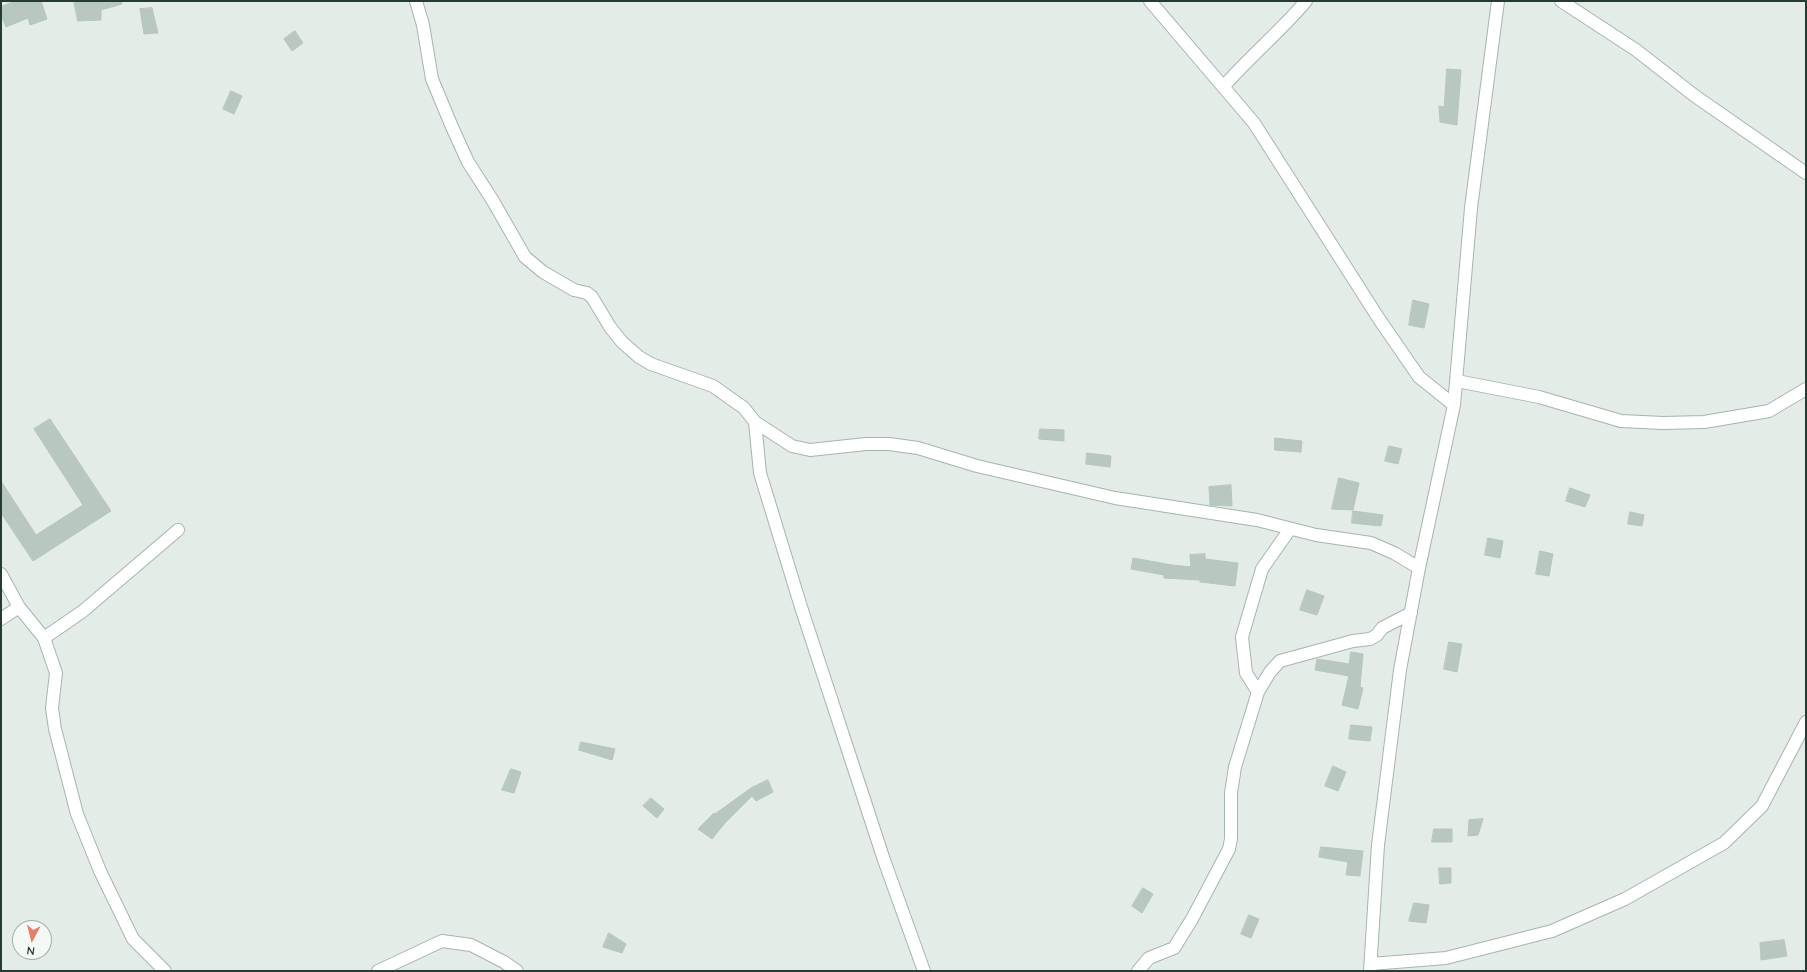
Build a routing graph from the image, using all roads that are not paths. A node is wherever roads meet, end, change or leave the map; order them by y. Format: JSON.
{"nodes":[{"id":1,"x":416,"y":1,"type":"edge"},
{"id":2,"x":1150,"y":1,"type":"edge"},
{"id":3,"x":1306,"y":1,"type":"edge"},
{"id":4,"x":1498,"y":1,"type":"edge"},
{"id":5,"x":1560,"y":1,"type":"edge"},
{"id":6,"x":1224,"y":86,"type":"junction"},
{"id":7,"x":1806,"y":173,"type":"edge"},
{"id":8,"x":1457,"y":381,"type":"junction"},
{"id":9,"x":1806,"y":389,"type":"edge"},
{"id":10,"x":1454,"y":405,"type":"junction"},
{"id":11,"x":755,"y":422,"type":"junction"},
{"id":12,"x":1290,"y":529,"type":"junction"},
{"id":13,"x":178,"y":530,"type":"dead end"},
{"id":14,"x":1419,"y":568,"type":"junction"},
{"id":15,"x":1,"y":574,"type":"edge"},
{"id":16,"x":19,"y":607,"type":"junction"},
{"id":17,"x":1411,"y":614,"type":"junction"},
{"id":18,"x":1,"y":619,"type":"edge"},
{"id":19,"x":44,"y":638,"type":"junction"},
{"id":20,"x":1258,"y":692,"type":"junction"},
{"id":21,"x":1806,"y":722,"type":"edge"},
{"id":22,"x":1371,"y":968,"type":"edge"},
{"id":23,"x":165,"y":971,"type":"edge"},
{"id":24,"x":378,"y":971,"type":"edge"},
{"id":25,"x":517,"y":971,"type":"edge"},
{"id":26,"x":924,"y":971,"type":"edge"},
{"id":27,"x":1138,"y":971,"type":"edge"}],
"edges":[{"from":1,"to":11,"type":"street"},
{"from":2,"to":6,"type":"street"},
{"from":3,"to":6,"type":"street"},
{"from":4,"to":8,"type":"street"},
{"from":5,"to":7,"type":"street"},
{"from":6,"to":10,"type":"street"},
{"from":8,"to":9,"type":"street"},
{"from":8,"to":10,"type":"street"},
{"from":10,"to":14,"type":"street"},
{"from":11,"to":12,"type":"street"},
{"from":11,"to":26,"type":"street"},
{"from":12,"to":14,"type":"street"},
{"from":12,"to":20,"type":"street"},
{"from":13,"to":19,"type":"street"},
{"from":14,"to":17,"type":"street"},
{"from":15,"to":16,"type":"street"},
{"from":16,"to":18,"type":"street"},
{"from":16,"to":19,"type":"street"},
{"from":17,"to":20,"type":"street"},
{"from":17,"to":22,"type":"street"},
{"from":19,"to":23,"type":"street"},
{"from":20,"to":27,"type":"street"},
{"from":21,"to":22,"type":"street"},
{"from":24,"to":25,"type":"street"}]}
